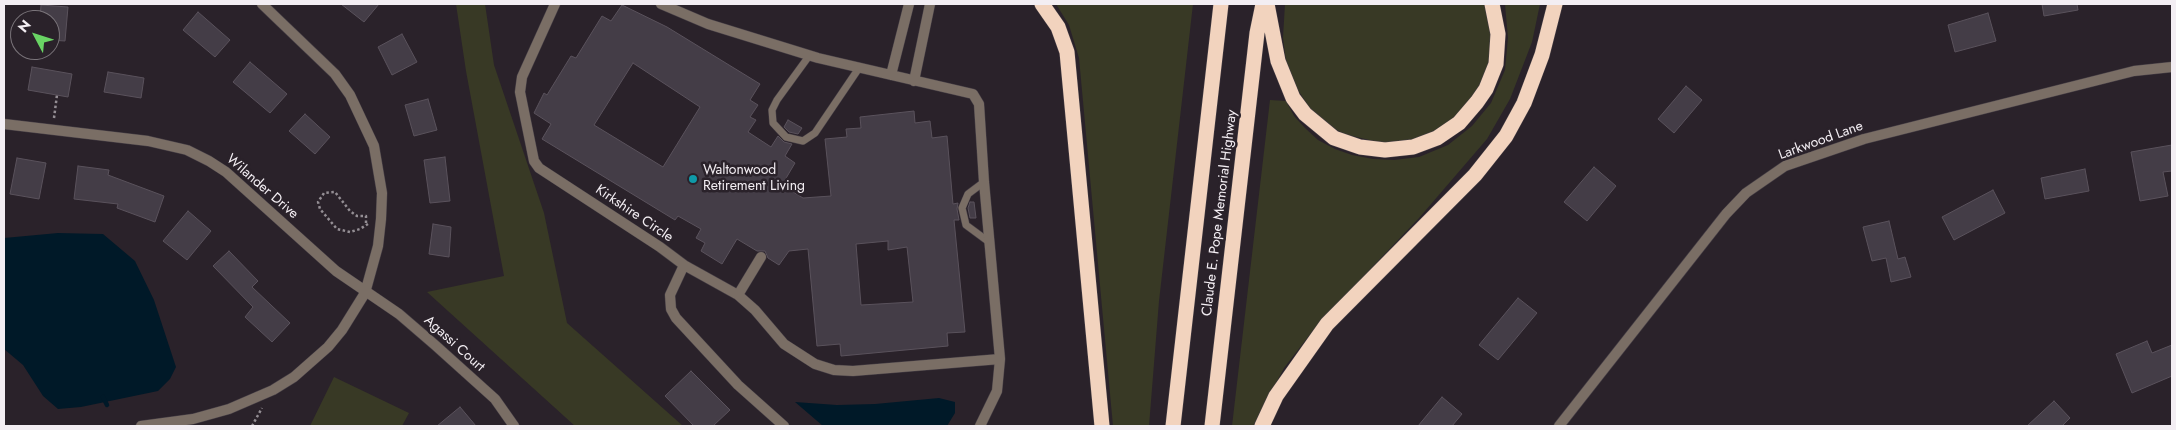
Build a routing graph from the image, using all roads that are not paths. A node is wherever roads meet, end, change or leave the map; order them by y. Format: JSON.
{"nodes":[{"id":1,"x":262,"y":4,"type":"edge"},
{"id":2,"x":555,"y":4,"type":"edge"},
{"id":3,"x":661,"y":4,"type":"edge"},
{"id":4,"x":909,"y":4,"type":"edge"},
{"id":5,"x":930,"y":4,"type":"edge"},
{"id":6,"x":1042,"y":4,"type":"edge"},
{"id":7,"x":1221,"y":4,"type":"edge"},
{"id":8,"x":1263,"y":4,"type":"edge"},
{"id":9,"x":1268,"y":4,"type":"edge"},
{"id":10,"x":1492,"y":4,"type":"edge"},
{"id":11,"x":1555,"y":4,"type":"edge"},
{"id":12,"x":810,"y":56,"type":"junction"},
{"id":13,"x":2172,"y":67,"type":"edge"},
{"id":14,"x":859,"y":68,"type":"junction"},
{"id":15,"x":891,"y":75,"type":"junction"},
{"id":16,"x":914,"y":81,"type":"junction"},
{"id":17,"x":4,"y":124,"type":"edge"},
{"id":18,"x":984,"y":182,"type":"junction"},
{"id":19,"x":989,"y":242,"type":"junction"},
{"id":20,"x":761,"y":257,"type":"dead end"},
{"id":21,"x":684,"y":265,"type":"junction"},
{"id":22,"x":365,"y":293,"type":"junction"},
{"id":23,"x":738,"y":295,"type":"junction"},
{"id":24,"x":1000,"y":359,"type":"junction"},
{"id":25,"x":141,"y":426,"type":"edge"},
{"id":26,"x":514,"y":426,"type":"edge"},
{"id":27,"x":784,"y":426,"type":"edge"},
{"id":28,"x":980,"y":426,"type":"edge"},
{"id":29,"x":1102,"y":426,"type":"edge"},
{"id":30,"x":1173,"y":426,"type":"edge"},
{"id":31,"x":1212,"y":426,"type":"edge"},
{"id":32,"x":1262,"y":426,"type":"edge"},
{"id":33,"x":1559,"y":426,"type":"edge"}],
"edges":[{"from":1,"to":22,"type":"street"},
{"from":2,"to":21,"type":"street","name":"Kirkshire Circle"},
{"from":3,"to":12,"type":"street"},
{"from":4,"to":15,"type":"street"},
{"from":5,"to":16,"type":"street"},
{"from":6,"to":29,"type":"highway"},
{"from":7,"to":30,"type":"highway","name":"Claude E. Pope Memorial Highway"},
{"from":8,"to":31,"type":"highway","name":"Claude E. Pope Memorial Highway"},
{"from":9,"to":10,"type":"highway"},
{"from":11,"to":32,"type":"highway"},
{"from":12,"to":14,"type":"street"},
{"from":12,"to":14,"type":"lane"},
{"from":13,"to":33,"type":"street","name":"Larkwood Lane"},
{"from":14,"to":15,"type":"street"},
{"from":15,"to":16,"type":"street"},
{"from":16,"to":18,"type":"street"},
{"from":17,"to":22,"type":"street","name":"Wilander Drive"},
{"from":18,"to":19,"type":"street"},
{"from":18,"to":19,"type":"lane"},
{"from":19,"to":24,"type":"street"},
{"from":20,"to":23,"type":"street"},
{"from":21,"to":23,"type":"street","name":"Kirkshire Circle"},
{"from":21,"to":27,"type":"street"},
{"from":22,"to":25,"type":"street"},
{"from":22,"to":26,"type":"street","name":"Agassi Court"},
{"from":23,"to":24,"type":"street","name":"Kirkshire Circle"},
{"from":24,"to":28,"type":"street"}]}
